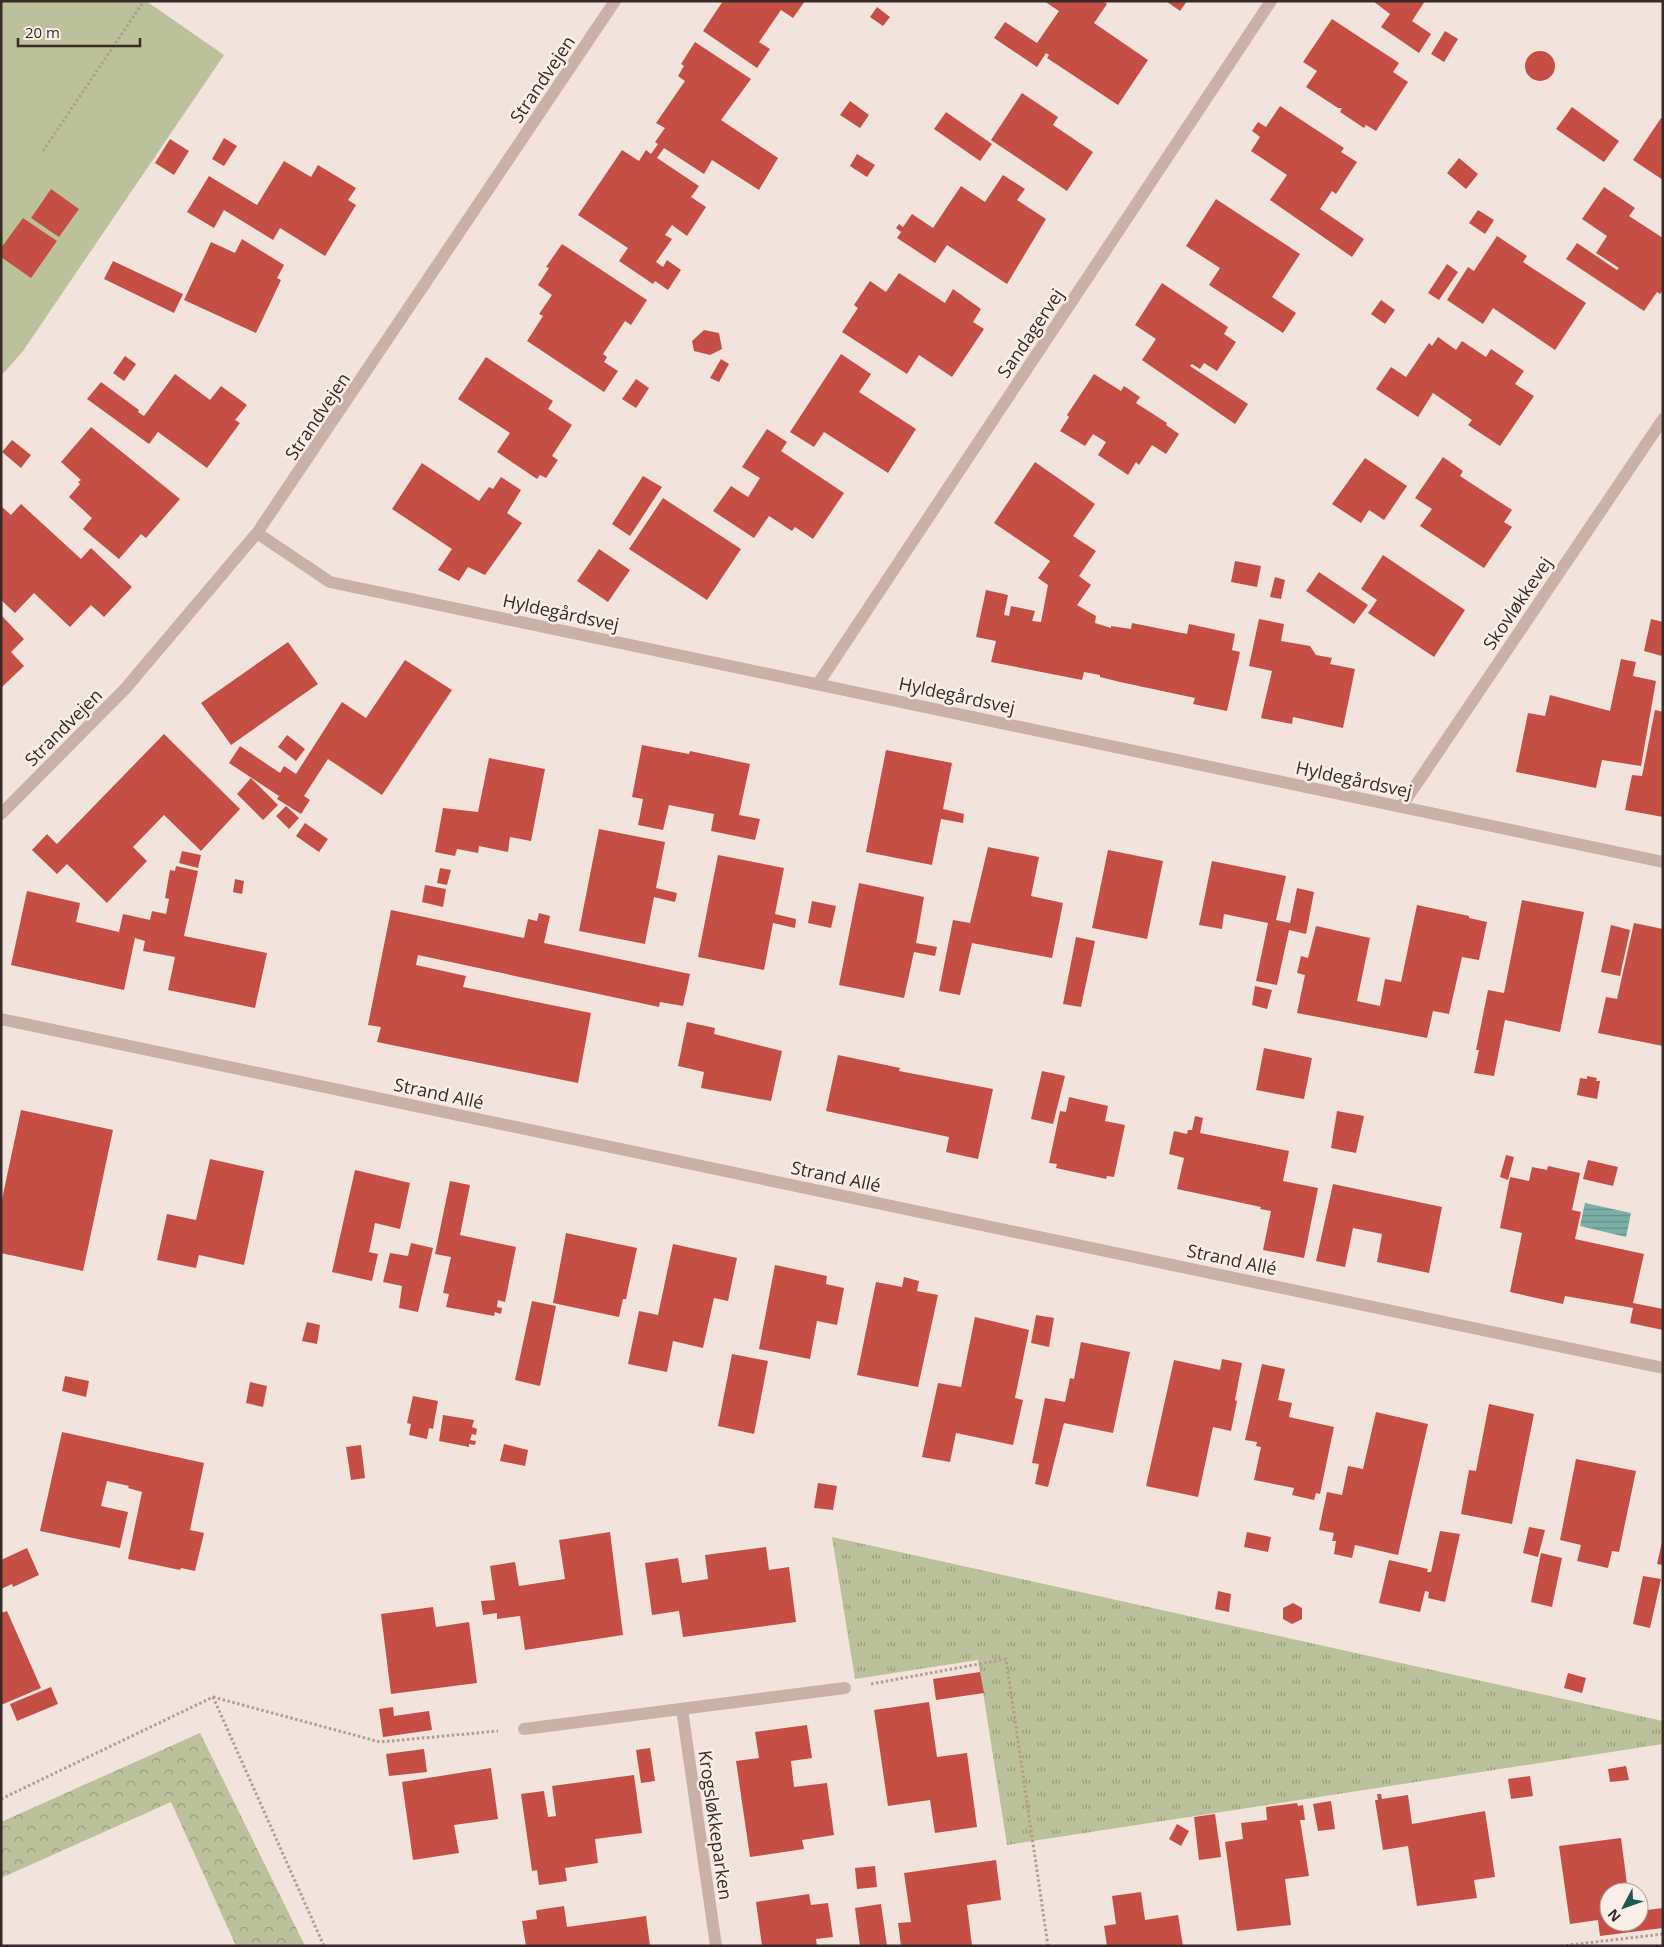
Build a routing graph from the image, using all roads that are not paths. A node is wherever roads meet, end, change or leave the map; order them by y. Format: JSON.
{"nodes":[{"id":1,"x":616,"y":1,"type":"edge"},
{"id":2,"x":1271,"y":1,"type":"edge"},
{"id":3,"x":1663,"y":419,"type":"edge"},
{"id":4,"x":257,"y":533,"type":"junction"},
{"id":5,"x":818,"y":684,"type":"junction"},
{"id":6,"x":1401,"y":807,"type":"junction"},
{"id":7,"x":1,"y":814,"type":"edge"},
{"id":8,"x":1663,"y":862,"type":"edge"},
{"id":9,"x":1,"y":1019,"type":"edge"},
{"id":10,"x":1663,"y":1368,"type":"edge"},
{"id":11,"x":845,"y":1688,"type":"road end"},
{"id":12,"x":682,"y":1708,"type":"junction"},
{"id":13,"x":524,"y":1729,"type":"road end"},
{"id":14,"x":716,"y":1946,"type":"edge"}],
"edges":[{"from":1,"to":4,"type":"street","name":"Strandvejen"},
{"from":2,"to":5,"type":"street","name":"Sandagervej"},
{"from":3,"to":6,"type":"street","name":"Skovløkkevej"},
{"from":4,"to":5,"type":"street","name":"Hyldegårdsvej"},
{"from":4,"to":7,"type":"street","name":"Strandvejen"},
{"from":5,"to":6,"type":"street","name":"Hyldegårdsvej"},
{"from":6,"to":8,"type":"street","name":"Hyldegårdsvej"},
{"from":9,"to":10,"type":"street","name":"Strand Allé"},
{"from":11,"to":12,"type":"street"},
{"from":12,"to":13,"type":"street"},
{"from":12,"to":14,"type":"street","name":"Krogsløkkeparken"}]}
